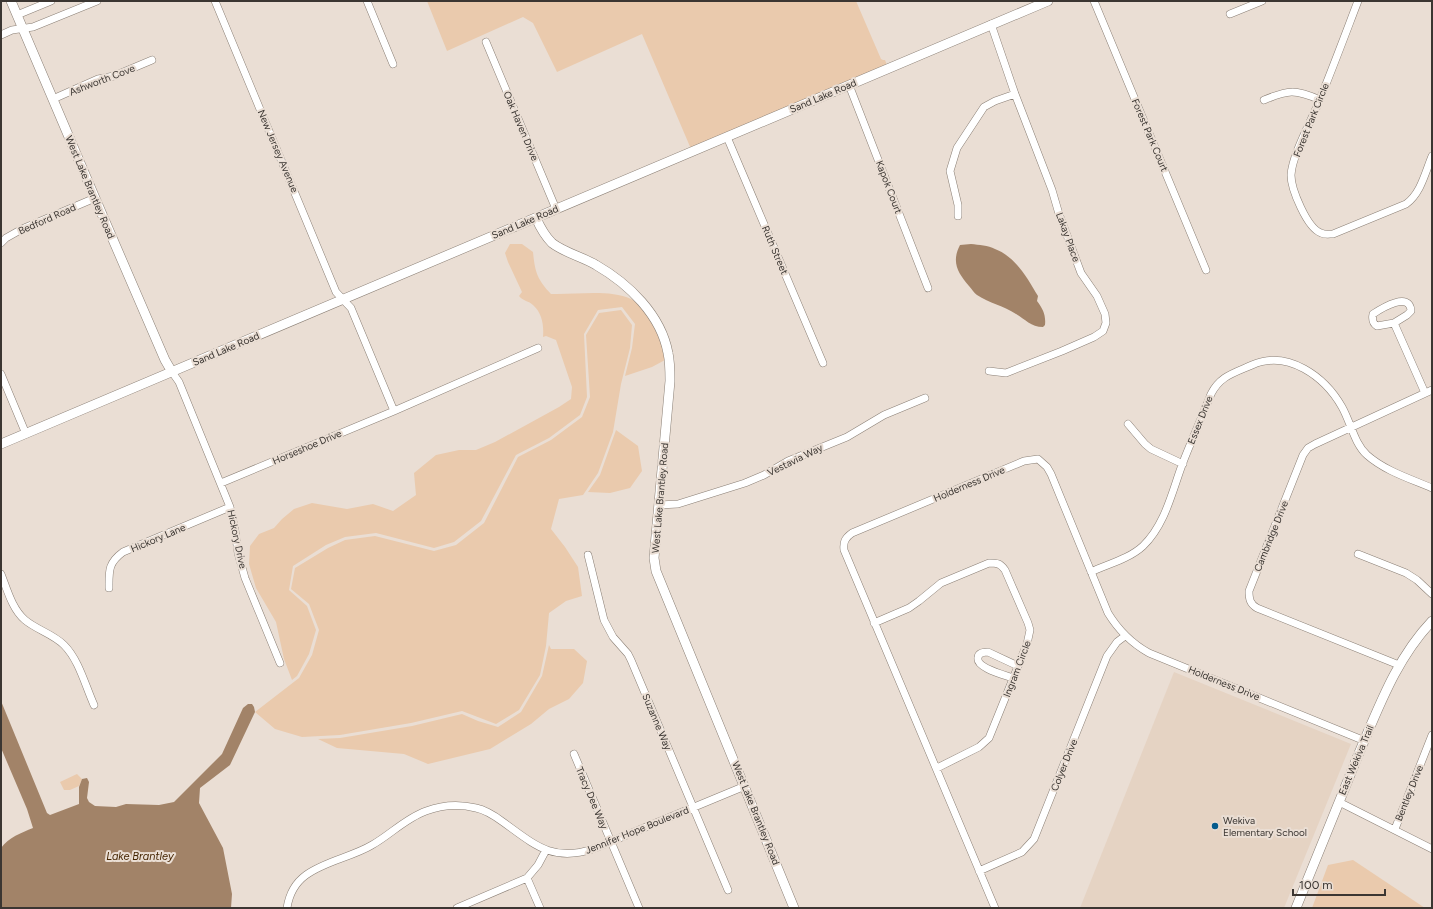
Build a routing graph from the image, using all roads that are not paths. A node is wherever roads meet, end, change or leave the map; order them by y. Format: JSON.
{"nodes":[{"id":1,"x":12,"y":1,"type":"edge"},
{"id":2,"x":51,"y":1,"type":"edge"},
{"id":3,"x":97,"y":1,"type":"edge"},
{"id":4,"x":215,"y":1,"type":"edge"},
{"id":5,"x":367,"y":1,"type":"edge"},
{"id":6,"x":1048,"y":1,"type":"edge"},
{"id":7,"x":1094,"y":1,"type":"edge"},
{"id":8,"x":1262,"y":1,"type":"edge"},
{"id":9,"x":1358,"y":1,"type":"edge"},
{"id":10,"x":1230,"y":14,"type":"dead end"},
{"id":11,"x":17,"y":15,"type":"junction"},
{"id":12,"x":991,"y":24,"type":"junction"},
{"id":13,"x":23,"y":28,"type":"junction"},
{"id":14,"x":1,"y":35,"type":"edge"},
{"id":15,"x":486,"y":42,"type":"dead end"},
{"id":16,"x":152,"y":60,"type":"dead end"},
{"id":17,"x":393,"y":64,"type":"dead end"},
{"id":18,"x":849,"y":85,"type":"junction"},
{"id":19,"x":1015,"y":94,"type":"junction"},
{"id":20,"x":53,"y":99,"type":"junction"},
{"id":21,"x":1264,"y":100,"type":"dead end"},
{"id":22,"x":1320,"y":100,"type":"junction"},
{"id":23,"x":727,"y":137,"type":"junction"},
{"id":24,"x":1432,"y":156,"type":"edge"},
{"id":25,"x":95,"y":198,"type":"junction"},
{"id":26,"x":556,"y":209,"type":"junction"},
{"id":27,"x":958,"y":216,"type":"dead end"},
{"id":28,"x":536,"y":218,"type":"junction"},
{"id":29,"x":1,"y":243,"type":"edge"},
{"id":30,"x":1206,"y":270,"type":"dead end"},
{"id":31,"x":928,"y":288,"type":"dead end"},
{"id":32,"x":343,"y":300,"type":"junction"},
{"id":33,"x":1394,"y":323,"type":"junction"},
{"id":34,"x":538,"y":348,"type":"dead end"},
{"id":35,"x":823,"y":363,"type":"dead end"},
{"id":36,"x":989,"y":371,"type":"dead end"},
{"id":37,"x":172,"y":372,"type":"junction"},
{"id":38,"x":1,"y":374,"type":"edge"},
{"id":39,"x":1429,"y":392,"type":"edge"},
{"id":40,"x":926,"y":398,"type":"dead end"},
{"id":41,"x":394,"y":411,"type":"junction"},
{"id":42,"x":1128,"y":424,"type":"dead end"},
{"id":43,"x":1351,"y":427,"type":"junction"},
{"id":44,"x":26,"y":434,"type":"junction"},
{"id":45,"x":1,"y":444,"type":"edge"},
{"id":46,"x":1182,"y":464,"type":"junction"},
{"id":47,"x":221,"y":483,"type":"junction"},
{"id":48,"x":1432,"y":488,"type":"edge"},
{"id":49,"x":659,"y":505,"type":"junction"},
{"id":50,"x":230,"y":506,"type":"junction"},
{"id":51,"x":1358,"y":554,"type":"dead end"},
{"id":52,"x":588,"y":555,"type":"dead end"},
{"id":53,"x":1091,"y":572,"type":"junction"},
{"id":54,"x":1,"y":574,"type":"edge"},
{"id":55,"x":109,"y":588,"type":"dead end"},
{"id":56,"x":4,"y":592,"type":"edge"},
{"id":57,"x":1432,"y":594,"type":"edge"},
{"id":58,"x":1432,"y":621,"type":"edge"},
{"id":59,"x":874,"y":623,"type":"junction"},
{"id":60,"x":1125,"y":636,"type":"junction"},
{"id":61,"x":280,"y":663,"type":"dead end"},
{"id":62,"x":1399,"y":665,"type":"junction"},
{"id":63,"x":1018,"y":666,"type":"junction"},
{"id":64,"x":1013,"y":678,"type":"junction"},
{"id":65,"x":94,"y":705,"type":"dead end"},
{"id":66,"x":1432,"y":735,"type":"edge"},
{"id":67,"x":1365,"y":741,"type":"junction"},
{"id":68,"x":574,"y":754,"type":"dead end"},
{"id":69,"x":937,"y":768,"type":"junction"},
{"id":70,"x":745,"y":786,"type":"junction"},
{"id":71,"x":1339,"y":802,"type":"junction"},
{"id":72,"x":693,"y":807,"type":"junction"},
{"id":73,"x":1395,"y":829,"type":"junction"},
{"id":74,"x":611,"y":842,"type":"junction"},
{"id":75,"x":1432,"y":849,"type":"edge"},
{"id":76,"x":546,"y":850,"type":"junction"},
{"id":77,"x":979,"y":871,"type":"junction"},
{"id":78,"x":527,"y":878,"type":"junction"},
{"id":79,"x":728,"y":890,"type":"dead end"},
{"id":80,"x":287,"y":908,"type":"edge"},
{"id":81,"x":457,"y":908,"type":"edge"},
{"id":82,"x":540,"y":908,"type":"edge"},
{"id":83,"x":639,"y":908,"type":"edge"},
{"id":84,"x":794,"y":908,"type":"edge"},
{"id":85,"x":995,"y":908,"type":"edge"},
{"id":86,"x":1296,"y":908,"type":"edge"}],
"edges":[{"from":1,"to":11,"type":"street","name":"West Lake Brantley Road"},
{"from":2,"to":11,"type":"street"},
{"from":3,"to":13,"type":"street"},
{"from":4,"to":32,"type":"street","name":"New Jersey Avenue"},
{"from":5,"to":17,"type":"street"},
{"from":6,"to":12,"type":"street","name":"Sand Lake Road"},
{"from":7,"to":30,"type":"street","name":"Forest Park Court"},
{"from":8,"to":10,"type":"street"},
{"from":9,"to":22,"type":"street","name":"Forest Park Circle"},
{"from":11,"to":13,"type":"street","name":"West Lake Brantley Road"},
{"from":12,"to":18,"type":"street","name":"Sand Lake Road"},
{"from":12,"to":19,"type":"street","name":"Lakay Place"},
{"from":13,"to":14,"type":"street"},
{"from":13,"to":20,"type":"street","name":"West Lake Brantley Road"},
{"from":15,"to":26,"type":"street","name":"Oak Haven Drive"},
{"from":16,"to":20,"type":"street","name":"Ashworth Cove"},
{"from":18,"to":23,"type":"street","name":"Sand Lake Road"},
{"from":18,"to":31,"type":"street","name":"Kapok Court"},
{"from":19,"to":27,"type":"street"},
{"from":19,"to":36,"type":"street","name":"Lakay Place"},
{"from":20,"to":25,"type":"street","name":"West Lake Brantley Road"},
{"from":21,"to":22,"type":"street"},
{"from":22,"to":24,"type":"street","name":"Forest Park Circle"},
{"from":23,"to":26,"type":"street","name":"Sand Lake Road"},
{"from":23,"to":35,"type":"street","name":"Ruth Street"},
{"from":25,"to":29,"type":"street","name":"Bedford Road"},
{"from":25,"to":37,"type":"street","name":"West Lake Brantley Road"},
{"from":26,"to":28,"type":"street","name":"Sand Lake Road"},
{"from":28,"to":32,"type":"street","name":"Sand Lake Road"},
{"from":28,"to":49,"type":"street","name":"West Lake Brantley Road"},
{"from":32,"to":37,"type":"street","name":"Sand Lake Road"},
{"from":32,"to":41,"type":"street"},
{"from":33,"to":33,"type":"street"},
{"from":33,"to":39,"type":"street"},
{"from":34,"to":41,"type":"street","name":"Horseshoe Drive"},
{"from":37,"to":44,"type":"street","name":"Sand Lake Road"},
{"from":37,"to":47,"type":"street","name":"Hickory Drive"},
{"from":38,"to":44,"type":"street"},
{"from":39,"to":43,"type":"street","name":"Cambridge Drive"},
{"from":40,"to":49,"type":"street","name":"Vestavia Way"},
{"from":41,"to":47,"type":"street","name":"Horseshoe Drive"},
{"from":42,"to":46,"type":"street"},
{"from":43,"to":46,"type":"street","name":"Essex Drive"},
{"from":43,"to":48,"type":"street","name":"Essex Drive"},
{"from":43,"to":62,"type":"street","name":"Cambridge Drive"},
{"from":44,"to":45,"type":"street","name":"Sand Lake Road"},
{"from":46,"to":53,"type":"street","name":"Essex Drive"},
{"from":47,"to":50,"type":"street","name":"Hickory Drive"},
{"from":49,"to":70,"type":"street","name":"West Lake Brantley Road"},
{"from":50,"to":55,"type":"street","name":"Hickory Lane"},
{"from":50,"to":61,"type":"street","name":"Hickory Drive"},
{"from":51,"to":57,"type":"street"},
{"from":52,"to":72,"type":"street","name":"Suzanne Way"},
{"from":53,"to":59,"type":"street","name":"Holderness Drive"},
{"from":53,"to":60,"type":"street","name":"Holderness Drive"},
{"from":54,"to":56,"type":"street"},
{"from":56,"to":65,"type":"street"},
{"from":58,"to":62,"type":"street","name":"East Wekiva Trail"},
{"from":59,"to":63,"type":"street","name":"Ingram Circle"},
{"from":59,"to":69,"type":"street","name":"Holderness Drive"},
{"from":60,"to":67,"type":"street","name":"Holderness Drive"},
{"from":60,"to":77,"type":"street","name":"Colyer Drive"},
{"from":62,"to":67,"type":"street","name":"East Wekiva Trail"},
{"from":63,"to":64,"type":"street","name":"Ingram Circle"},
{"from":63,"to":64,"type":"street"},
{"from":64,"to":69,"type":"street","name":"Ingram Circle"},
{"from":66,"to":73,"type":"street","name":"Bentley Drive"},
{"from":67,"to":71,"type":"street","name":"East Wekiva Trail"},
{"from":68,"to":74,"type":"street","name":"Tracy Dee Way"},
{"from":69,"to":77,"type":"street","name":"Holderness Drive"},
{"from":70,"to":72,"type":"street","name":"Jennifer Hope Boulevard"},
{"from":70,"to":84,"type":"street","name":"West Lake Brantley Road"},
{"from":71,"to":73,"type":"street"},
{"from":71,"to":86,"type":"street","name":"East Wekiva Trail"},
{"from":72,"to":74,"type":"street","name":"Jennifer Hope Boulevard"},
{"from":72,"to":79,"type":"street","name":"Suzanne Way"},
{"from":73,"to":75,"type":"street"},
{"from":74,"to":76,"type":"street","name":"Jennifer Hope Boulevard"},
{"from":74,"to":83,"type":"street","name":"Tracy Dee Way"},
{"from":76,"to":78,"type":"street"},
{"from":76,"to":80,"type":"street","name":"Jennifer Hope Boulevard"},
{"from":77,"to":85,"type":"street","name":"Holderness Drive"},
{"from":78,"to":81,"type":"street"},
{"from":78,"to":82,"type":"street"}]}
